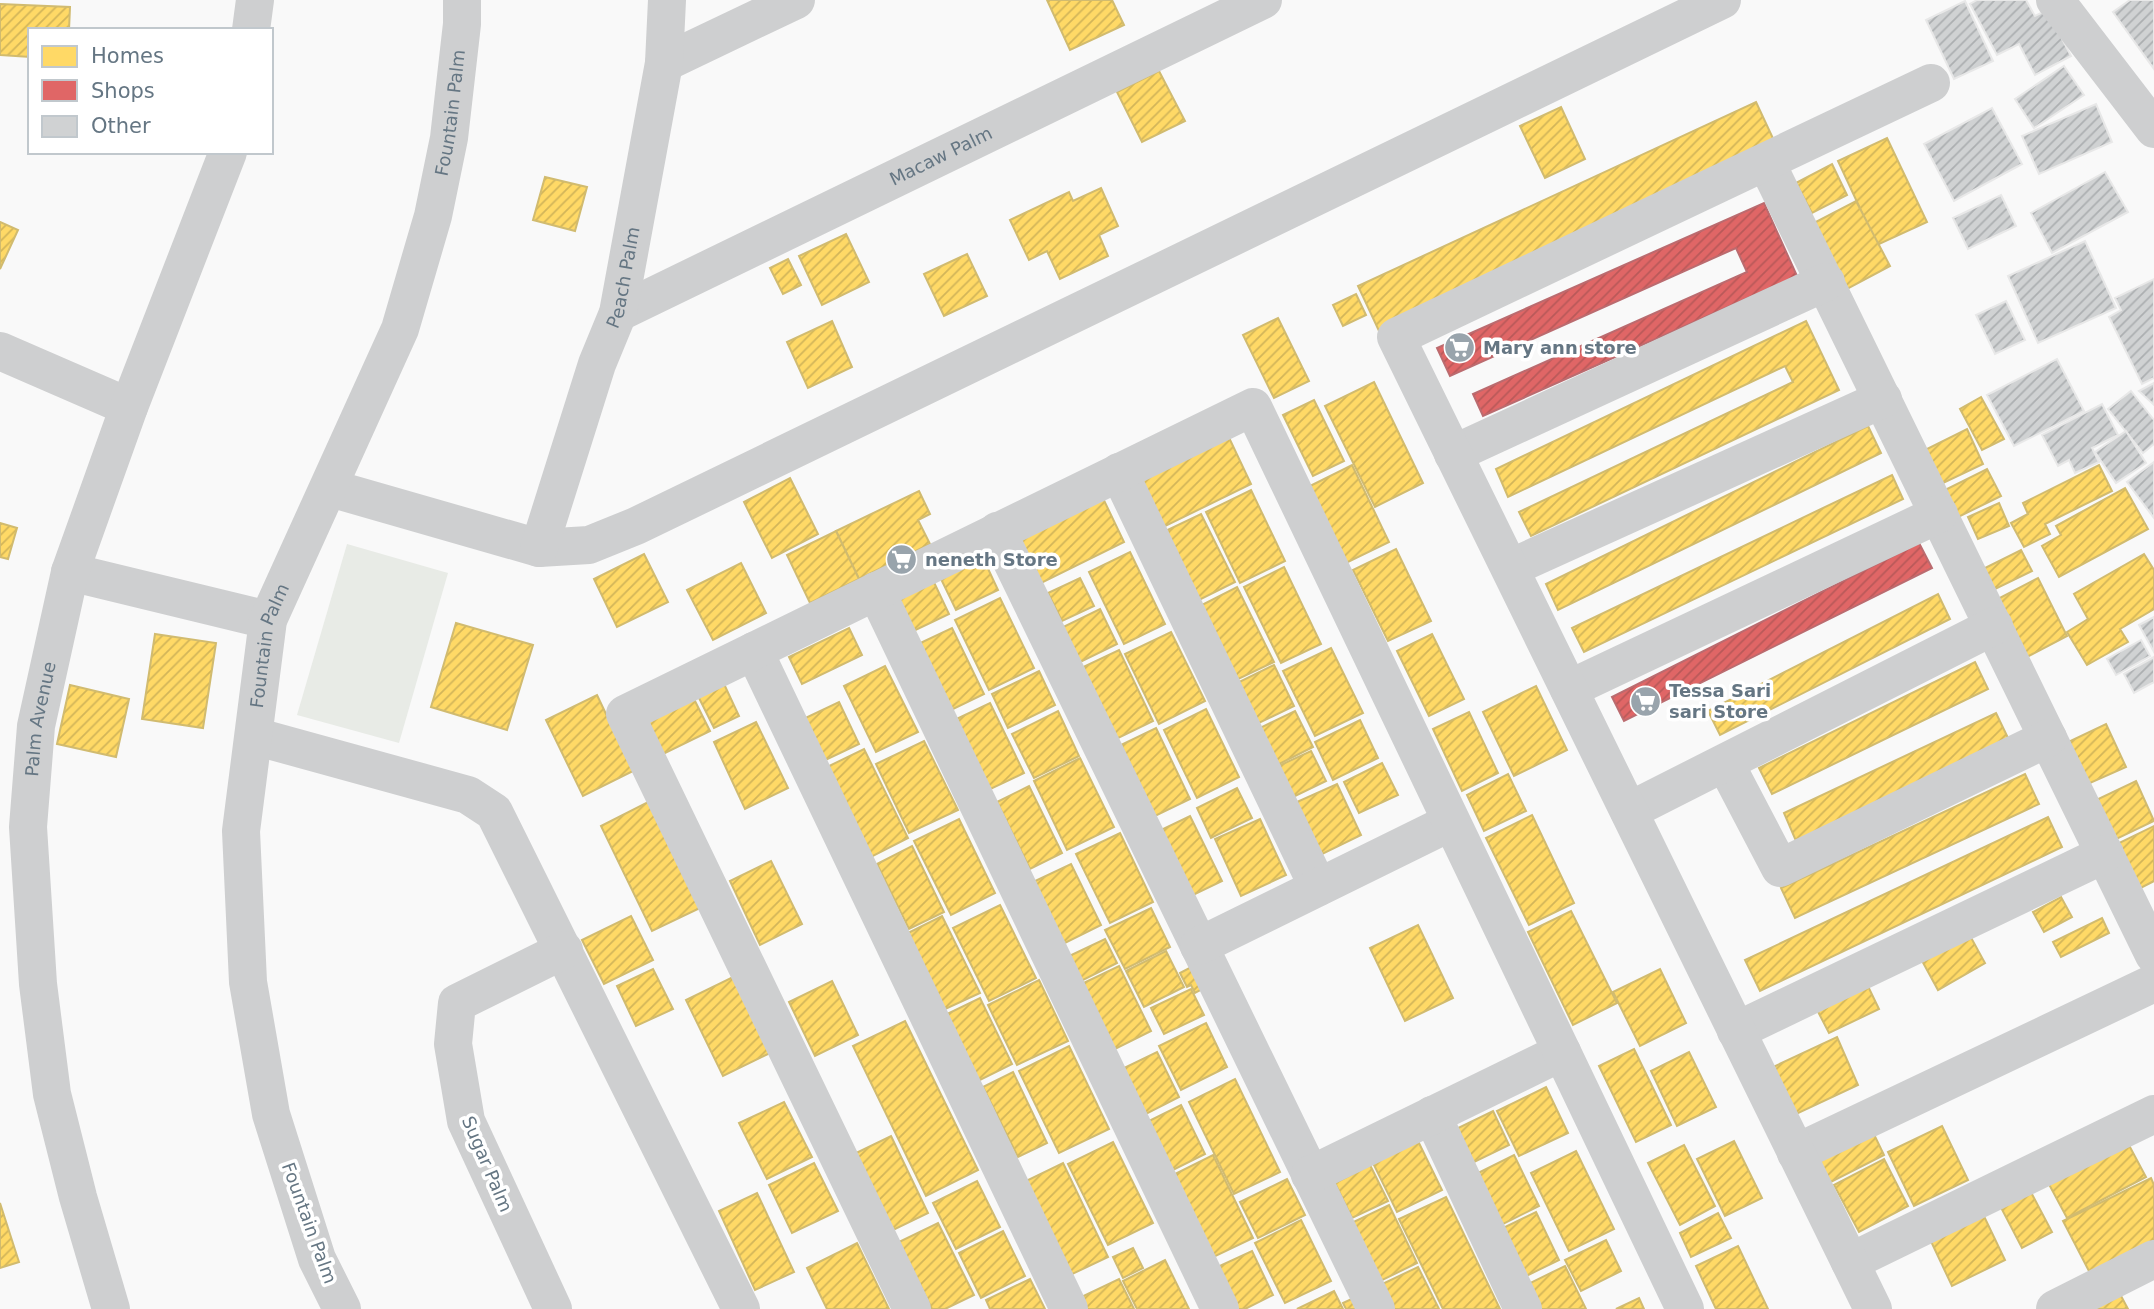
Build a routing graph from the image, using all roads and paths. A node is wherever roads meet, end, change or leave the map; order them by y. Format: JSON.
{"nodes":[{"id":1,"x":255,"y":0,"type":"edge"},
{"id":2,"x":462,"y":0,"type":"edge"},
{"id":3,"x":667,"y":0,"type":"edge"},
{"id":4,"x":796,"y":0,"type":"edge"},
{"id":5,"x":1263,"y":0,"type":"edge"},
{"id":6,"x":1722,"y":0,"type":"edge"},
{"id":7,"x":2055,"y":0,"type":"edge"},
{"id":8,"x":251,"y":28,"type":"edge"},
{"id":9,"x":664,"y":63,"type":"junction"},
{"id":10,"x":1931,"y":83,"type":"dead end"},
{"id":11,"x":2154,"y":129,"type":"edge"},
{"id":12,"x":227,"y":154,"type":"edge"},
{"id":13,"x":1766,"y":162,"type":"junction"},
{"id":14,"x":1826,"y":282,"type":"junction"},
{"id":15,"x":618,"y":313,"type":"junction"},
{"id":16,"x":0,"y":351,"type":"edge"},
{"id":17,"x":1883,"y":399,"type":"junction"},
{"id":18,"x":130,"y":407,"type":"junction"},
{"id":19,"x":1453,"y":454,"type":"junction"},
{"id":20,"x":1119,"y":472,"type":"junction"},
{"id":21,"x":330,"y":488,"type":"junction"},
{"id":22,"x":1939,"y":514,"type":"junction"},
{"id":23,"x":997,"y":531,"type":"junction"},
{"id":24,"x":540,"y":548,"type":"junction"},
{"id":25,"x":1510,"y":568,"type":"junction"},
{"id":26,"x":70,"y":572,"type":"junction"},
{"id":27,"x":876,"y":591,"type":"junction"},
{"id":28,"x":268,"y":620,"type":"junction"},
{"id":29,"x":1994,"y":626,"type":"junction"},
{"id":30,"x":754,"y":651,"type":"junction"},
{"id":31,"x":1569,"y":689,"type":"junction"},
{"id":32,"x":254,"y":736,"type":"junction"},
{"id":33,"x":2048,"y":738,"type":"junction"},
{"id":34,"x":1725,"y":763,"type":"junction"},
{"id":35,"x":1629,"y":811,"type":"junction"},
{"id":36,"x":1451,"y":822,"type":"junction"},
{"id":37,"x":2105,"y":854,"type":"junction"},
{"id":38,"x":1318,"y":887,"type":"junction"},
{"id":39,"x":1199,"y":946,"type":"junction"},
{"id":40,"x":564,"y":950,"type":"junction"},
{"id":41,"x":2154,"y":955,"type":"edge"},
{"id":42,"x":2154,"y":984,"type":"edge"},
{"id":43,"x":1736,"y":1031,"type":"junction"},
{"id":44,"x":1562,"y":1052,"type":"junction"},
{"id":45,"x":2154,"y":1114,"type":"edge"},
{"id":46,"x":1432,"y":1115,"type":"junction"},
{"id":47,"x":1796,"y":1153,"type":"junction"},
{"id":48,"x":1310,"y":1175,"type":"junction"},
{"id":49,"x":2154,"y":1259,"type":"edge"},
{"id":50,"x":1850,"y":1262,"type":"junction"},
{"id":51,"x":111,"y":1309,"type":"edge"},
{"id":52,"x":342,"y":1309,"type":"edge"},
{"id":53,"x":552,"y":1309,"type":"edge"},
{"id":54,"x":741,"y":1309,"type":"edge"},
{"id":55,"x":912,"y":1309,"type":"edge"},
{"id":56,"x":1069,"y":1309,"type":"edge"},
{"id":57,"x":1220,"y":1309,"type":"edge"},
{"id":58,"x":1376,"y":1309,"type":"edge"},
{"id":59,"x":1523,"y":1309,"type":"edge"},
{"id":60,"x":1685,"y":1309,"type":"edge"},
{"id":61,"x":1873,"y":1309,"type":"edge"},
{"id":62,"x":2055,"y":1309,"type":"edge"}],
"edges":[{"from":1,"to":8,"type":"street"},
{"from":2,"to":21,"type":"street","name":"Fountain Palm"},
{"from":3,"to":9,"type":"street","name":"Peach Palm"},
{"from":4,"to":9,"type":"street"},
{"from":5,"to":15,"type":"street","name":"Macaw Palm"},
{"from":6,"to":24,"type":"street"},
{"from":7,"to":11,"type":"street"},
{"from":9,"to":15,"type":"street","name":"Peach Palm"},
{"from":10,"to":13,"type":"street"},
{"from":12,"to":18,"type":"street","name":"Palm Avenue"},
{"from":13,"to":14,"type":"street"},
{"from":13,"to":19,"type":"street"},
{"from":14,"to":17,"type":"street"},
{"from":14,"to":19,"type":"street"},
{"from":15,"to":24,"type":"street","name":"Peach Palm"},
{"from":16,"to":18,"type":"street"},
{"from":17,"to":22,"type":"street"},
{"from":17,"to":25,"type":"street"},
{"from":18,"to":26,"type":"street","name":"Palm Avenue"},
{"from":19,"to":25,"type":"street"},
{"from":20,"to":23,"type":"street"},
{"from":20,"to":36,"type":"street"},
{"from":20,"to":38,"type":"street"},
{"from":21,"to":24,"type":"street"},
{"from":21,"to":28,"type":"street","name":"Fountain Palm"},
{"from":22,"to":29,"type":"street"},
{"from":22,"to":31,"type":"street"},
{"from":23,"to":27,"type":"street"},
{"from":23,"to":39,"type":"street"},
{"from":25,"to":31,"type":"street"},
{"from":26,"to":28,"type":"street"},
{"from":26,"to":51,"type":"street","name":"Palm Avenue"},
{"from":27,"to":30,"type":"street"},
{"from":27,"to":57,"type":"street"},
{"from":28,"to":32,"type":"street","name":"Fountain Palm"},
{"from":29,"to":33,"type":"street"},
{"from":29,"to":34,"type":"street"},
{"from":30,"to":55,"type":"street"},
{"from":30,"to":56,"type":"street"},
{"from":31,"to":35,"type":"street"},
{"from":32,"to":40,"type":"street"},
{"from":32,"to":52,"type":"street","name":"Fountain Palm"},
{"from":33,"to":34,"type":"street"},
{"from":33,"to":37,"type":"street"},
{"from":34,"to":35,"type":"street"},
{"from":35,"to":43,"type":"street"},
{"from":36,"to":38,"type":"street"},
{"from":36,"to":44,"type":"street"},
{"from":37,"to":41,"type":"street"},
{"from":37,"to":43,"type":"street"},
{"from":38,"to":39,"type":"street"},
{"from":39,"to":48,"type":"street"},
{"from":40,"to":53,"type":"street","name":"Sugar Palm"},
{"from":40,"to":54,"type":"street"},
{"from":42,"to":47,"type":"street"},
{"from":43,"to":47,"type":"street"},
{"from":44,"to":46,"type":"street"},
{"from":44,"to":60,"type":"street"},
{"from":45,"to":50,"type":"street"},
{"from":46,"to":48,"type":"street"},
{"from":46,"to":59,"type":"street"},
{"from":47,"to":50,"type":"street"},
{"from":48,"to":58,"type":"street"},
{"from":49,"to":62,"type":"street"},
{"from":50,"to":61,"type":"street"}]}
